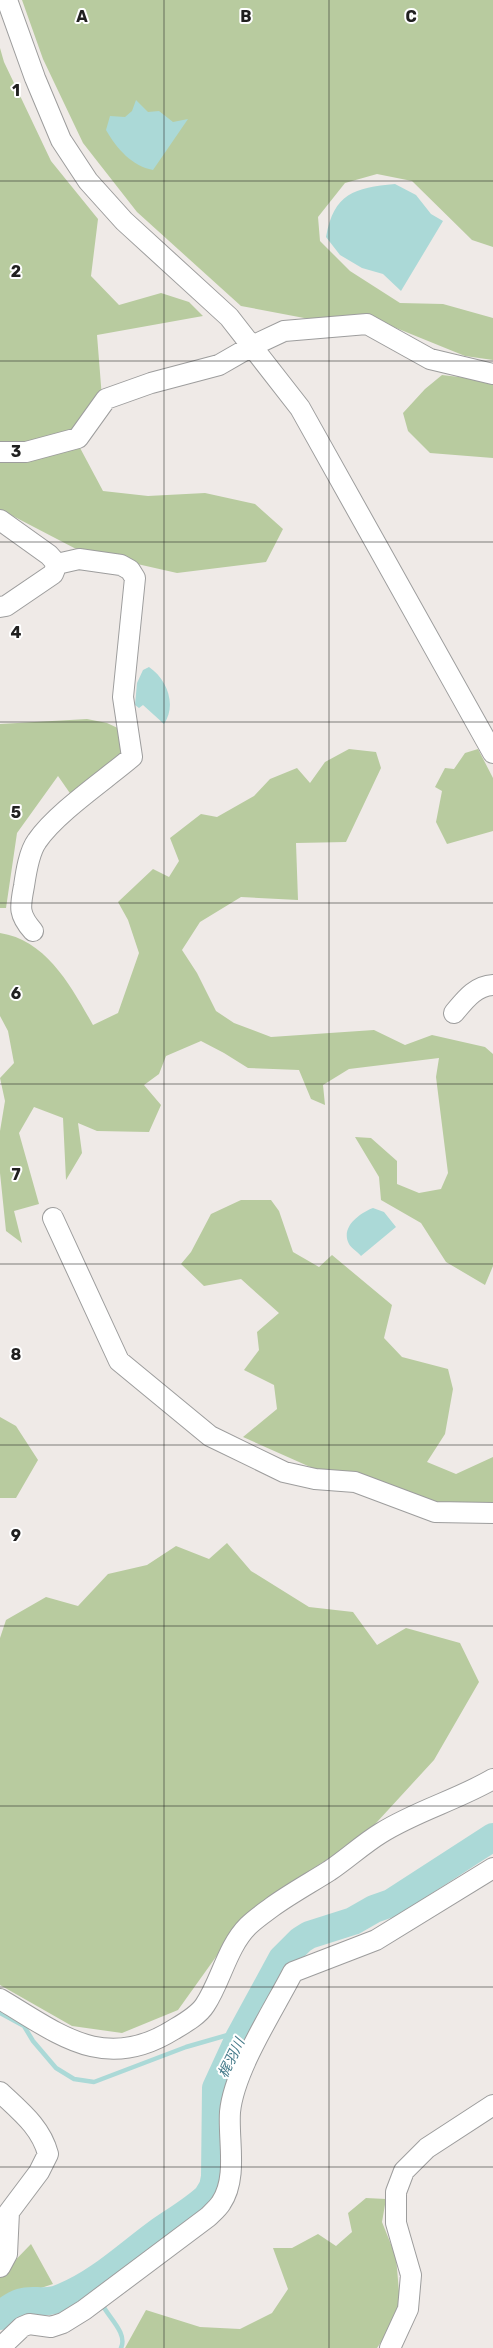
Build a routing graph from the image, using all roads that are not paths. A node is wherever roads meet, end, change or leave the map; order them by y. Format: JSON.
{"nodes":[{"id":1,"x":7,"y":0,"type":"edge"},
{"id":2,"x":252,"y":346,"type":"junction"},
{"id":3,"x":493,"y":374,"type":"edge"},
{"id":4,"x":0,"y":452,"type":"edge"},
{"id":5,"x":0,"y":520,"type":"edge"},
{"id":6,"x":57,"y":564,"type":"junction"},
{"id":7,"x":0,"y":607,"type":"edge"},
{"id":8,"x":493,"y":753,"type":"edge"},
{"id":9,"x":33,"y":931,"type":"dead end"},
{"id":10,"x":493,"y":985,"type":"edge"},
{"id":11,"x":454,"y":1013,"type":"dead end"},
{"id":12,"x":53,"y":1218,"type":"dead end"},
{"id":13,"x":493,"y":1513,"type":"edge"},
{"id":14,"x":493,"y":1779,"type":"edge"},
{"id":15,"x":493,"y":1868,"type":"edge"},
{"id":16,"x":0,"y":1999,"type":"edge"},
{"id":17,"x":0,"y":2092,"type":"edge"},
{"id":18,"x":493,"y":2105,"type":"edge"},
{"id":19,"x":0,"y":2267,"type":"edge"},
{"id":20,"x":0,"y":2348,"type":"edge"},
{"id":21,"x":390,"y":2348,"type":"edge"}],
"edges":[{"from":1,"to":2,"type":"street"},
{"from":2,"to":3,"type":"street"},
{"from":2,"to":4,"type":"street"},
{"from":2,"to":8,"type":"street"},
{"from":5,"to":6,"type":"street"},
{"from":6,"to":7,"type":"street"},
{"from":6,"to":9,"type":"street"},
{"from":10,"to":11,"type":"street"},
{"from":12,"to":13,"type":"street"},
{"from":14,"to":16,"type":"street"},
{"from":15,"to":20,"type":"street"},
{"from":17,"to":19,"type":"street"},
{"from":18,"to":21,"type":"street"}]}
